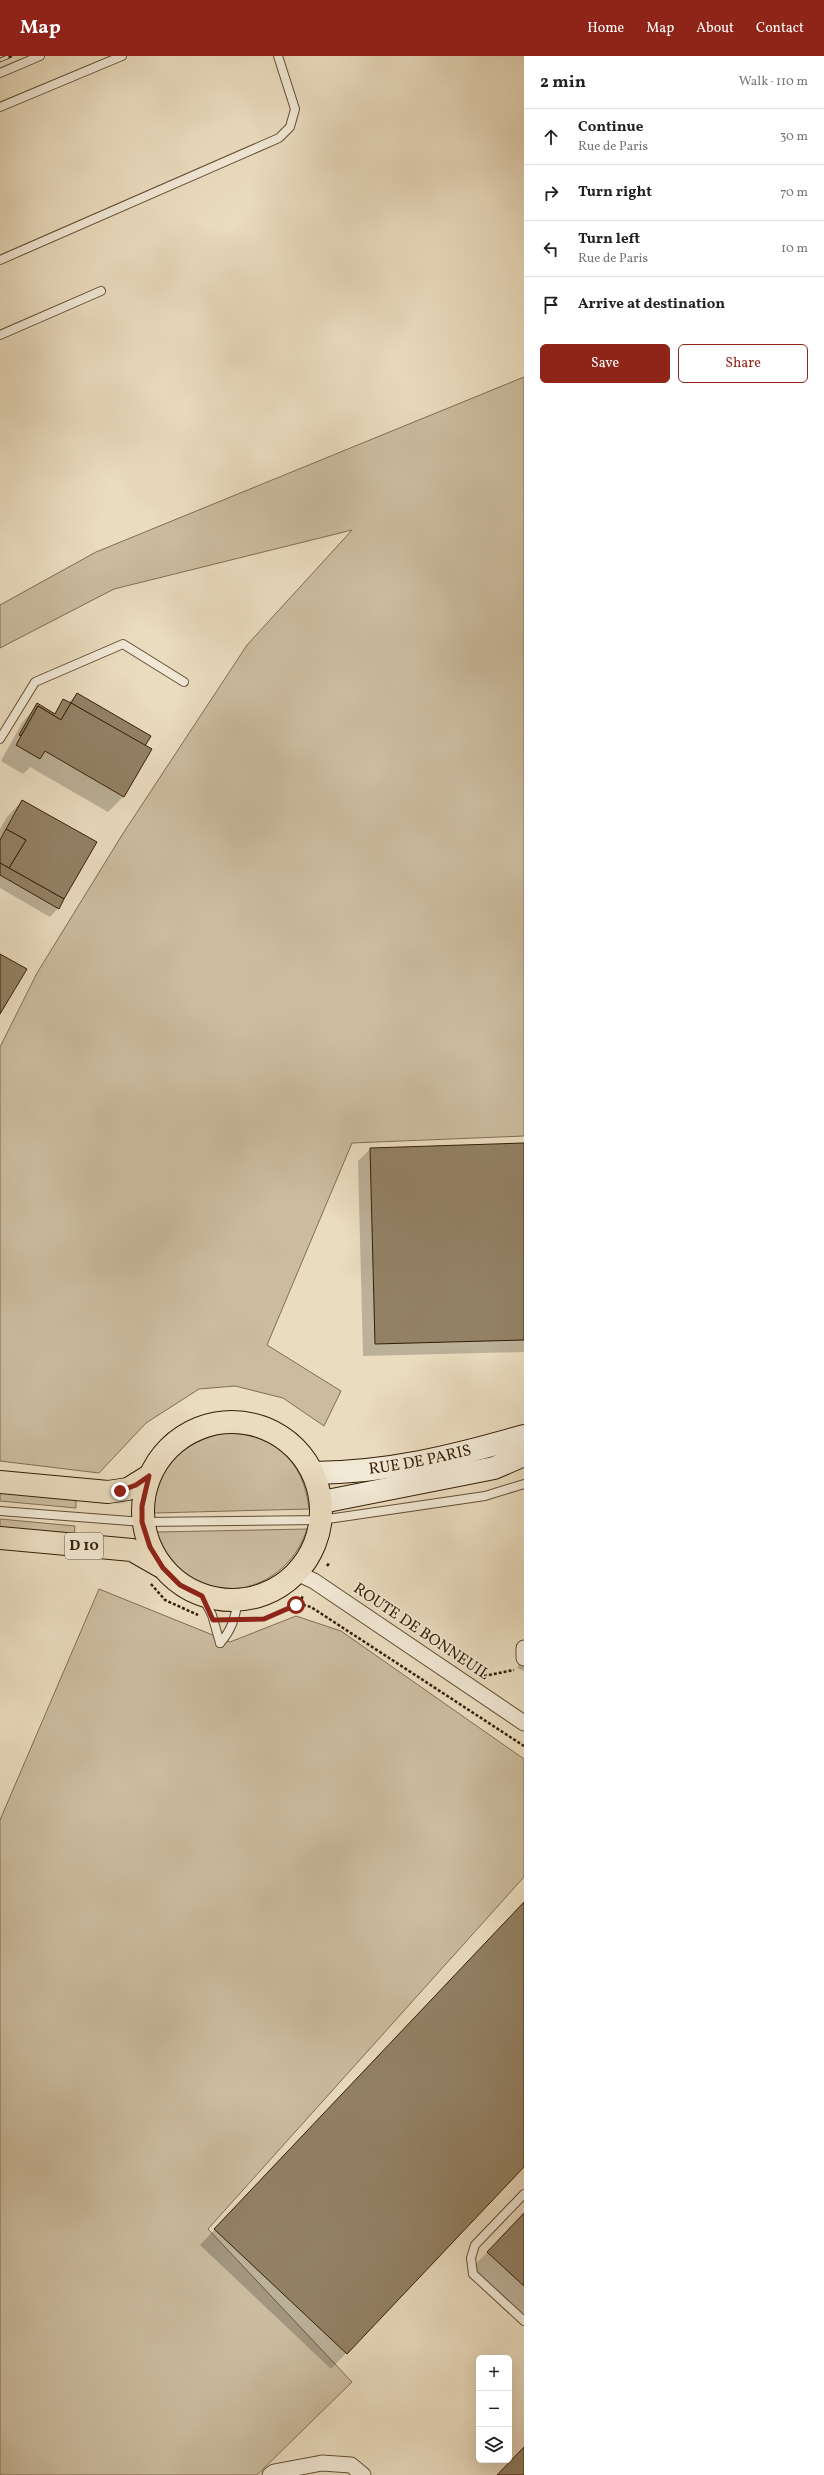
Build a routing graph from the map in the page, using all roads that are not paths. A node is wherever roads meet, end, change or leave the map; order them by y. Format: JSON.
{"nodes":[{"id":1,"x":40,"y":56,"type":"edge"},
{"id":2,"x":122,"y":56,"type":"edge"},
{"id":3,"x":278,"y":56,"type":"edge"},
{"id":4,"x":0,"y":73,"type":"edge"},
{"id":5,"x":0,"y":108,"type":"edge"},
{"id":6,"x":0,"y":260,"type":"edge"},
{"id":7,"x":101,"y":291,"type":"dead end"},
{"id":8,"x":0,"y":335,"type":"edge"},
{"id":9,"x":184,"y":682,"type":"dead end"},
{"id":10,"x":0,"y":739,"type":"edge"},
{"id":11,"x":524,"y":1436,"type":"edge"},
{"id":12,"x":524,"y":1455,"type":"edge"},
{"id":13,"x":314,"y":1473,"type":"junction"},
{"id":14,"x":149,"y":1476,"type":"junction"},
{"id":15,"x":0,"y":1482,"type":"edge"},
{"id":16,"x":524,"y":1484,"type":"edge"},
{"id":17,"x":0,"y":1511,"type":"edge"},
{"id":18,"x":321,"y":1511,"type":"junction"},
{"id":19,"x":142,"y":1522,"type":"junction"},
{"id":20,"x":0,"y":1538,"type":"edge"},
{"id":21,"x":297,"y":1573,"type":"junction"},
{"id":22,"x":155,"y":1575,"type":"junction"},
{"id":23,"x":202,"y":1596,"type":"junction"},
{"id":24,"x":236,"y":1611,"type":"junction"},
{"id":25,"x":524,"y":1723,"type":"edge"},
{"id":26,"x":524,"y":2194,"type":"edge"},
{"id":27,"x":524,"y":2321,"type":"edge"},
{"id":28,"x":270,"y":2475,"type":"edge"},
{"id":29,"x":363,"y":2475,"type":"edge"}],
"edges":[{"from":1,"to":4,"type":"lane"},
{"from":2,"to":5,"type":"lane"},
{"from":3,"to":6,"type":"lane"},
{"from":7,"to":8,"type":"lane"},
{"from":9,"to":10,"type":"lane"},
{"from":11,"to":13,"type":"main road","name":"RUE DE PARIS"},
{"from":12,"to":18,"type":"main road","name":"RUE DE PARIS"},
{"from":13,"to":14,"type":"main road"},
{"from":13,"to":18,"type":"main road"},
{"from":14,"to":15,"type":"main road"},
{"from":14,"to":19,"type":"main road"},
{"from":16,"to":18,"type":"lane"},
{"from":17,"to":19,"type":"lane"},
{"from":18,"to":19,"type":"lane"},
{"from":18,"to":21,"type":"main road"},
{"from":19,"to":22,"type":"main road"},
{"from":20,"to":22,"type":"main road","number":"D 10"},
{"from":21,"to":24,"type":"main road"},
{"from":21,"to":25,"type":"street","name":"ROUTE DE BONNEUIL"},
{"from":22,"to":23,"type":"main road"},
{"from":23,"to":24,"type":"main road"},
{"from":23,"to":24,"type":"lane"},
{"from":26,"to":27,"type":"lane"},
{"from":28,"to":29,"type":"street"}]}
